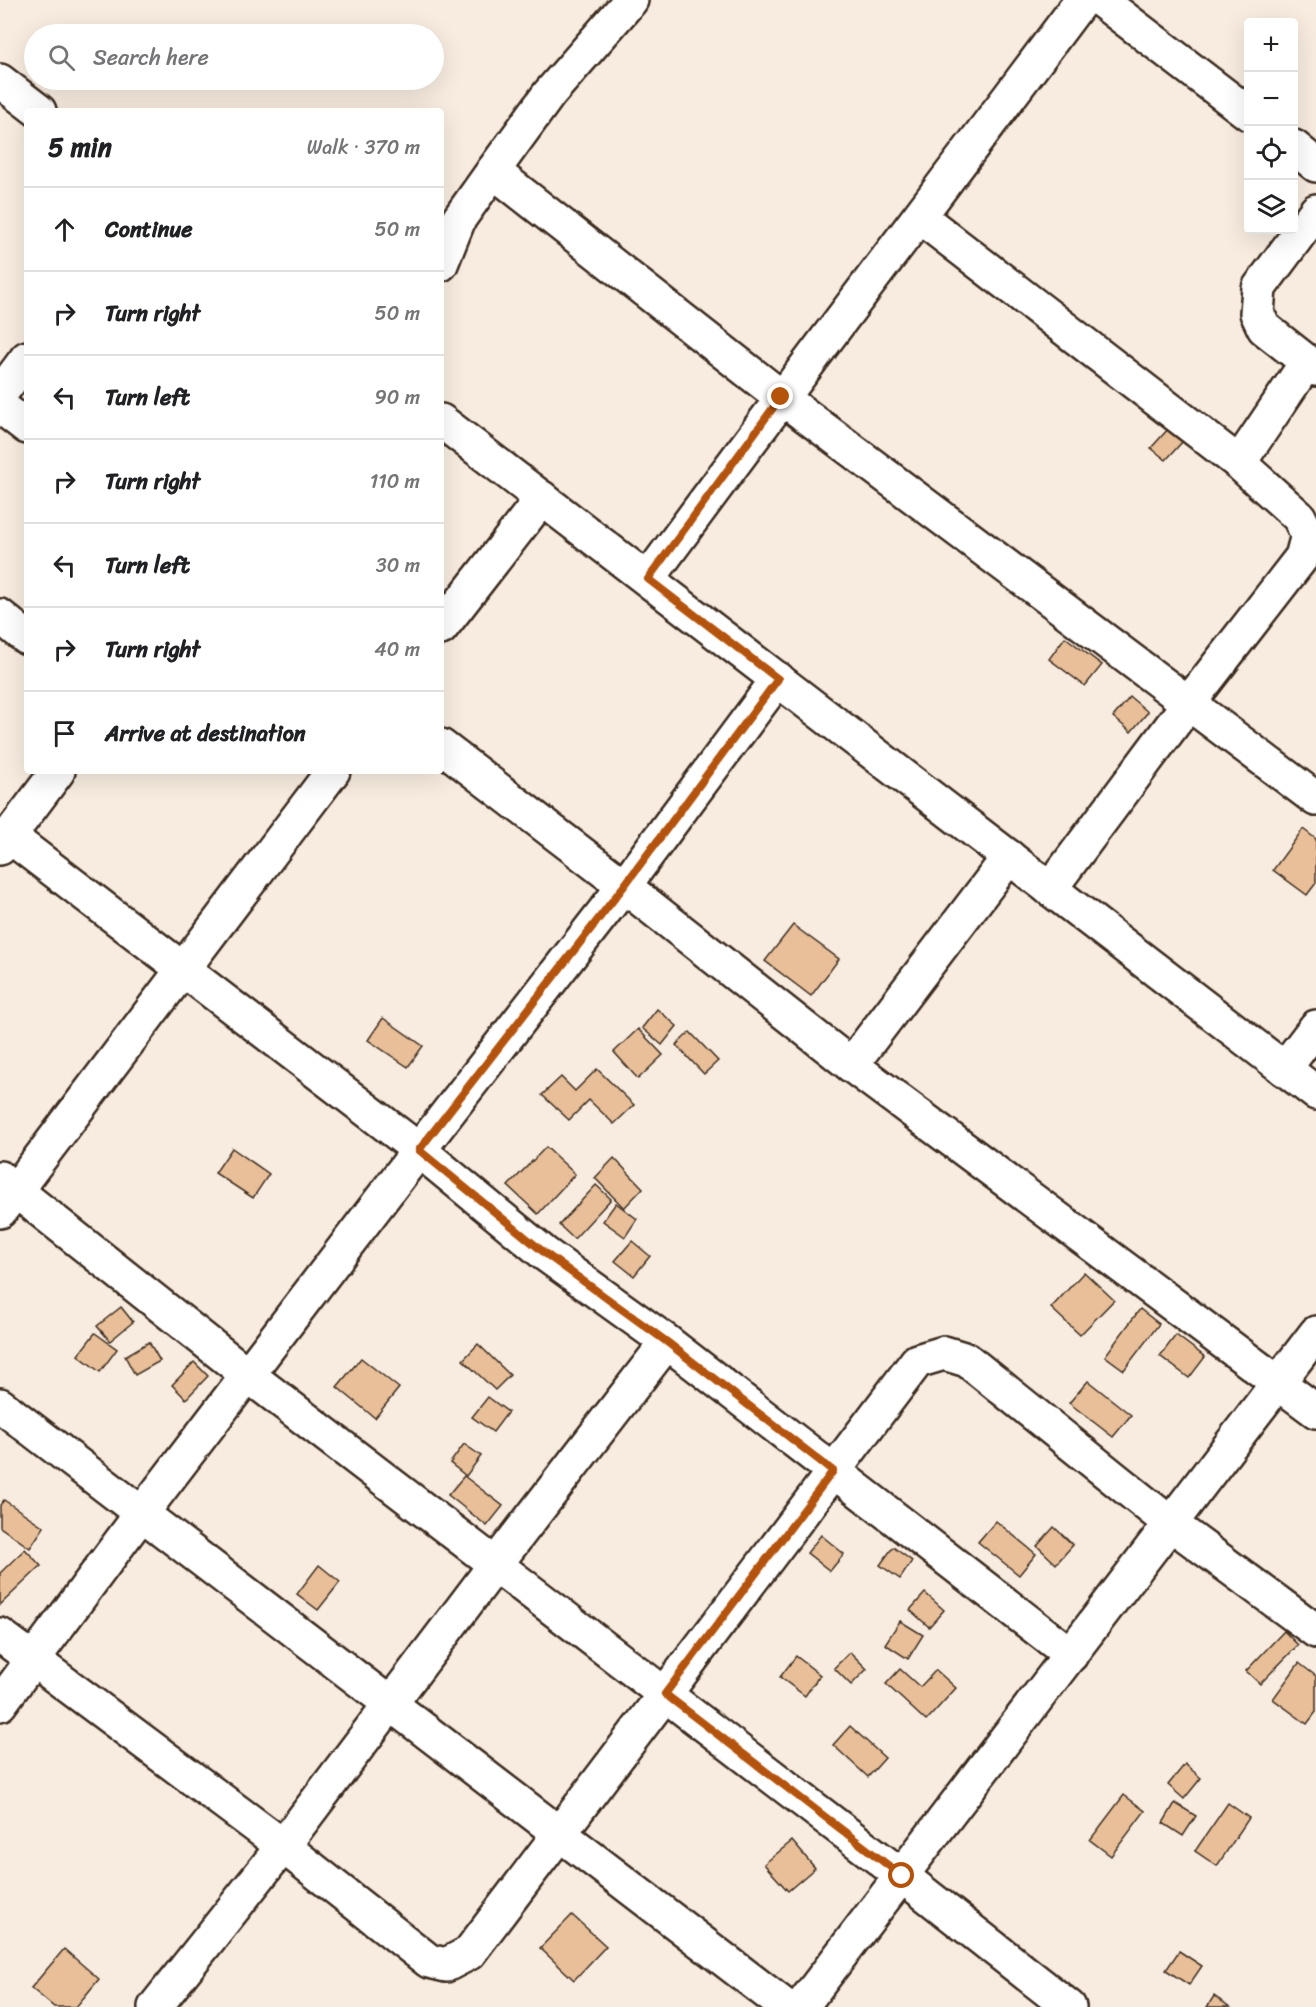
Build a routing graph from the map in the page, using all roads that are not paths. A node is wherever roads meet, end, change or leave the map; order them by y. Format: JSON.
{"nodes":[{"id":1,"x":631,"y":0,"type":"edge"},
{"id":2,"x":1082,"y":0,"type":"edge"},
{"id":3,"x":1101,"y":0,"type":"edge"},
{"id":4,"x":0,"y":81,"type":"edge"},
{"id":5,"x":35,"y":108,"type":"edge"},
{"id":6,"x":1244,"y":110,"type":"edge"},
{"id":7,"x":1298,"y":151,"type":"edge"},
{"id":8,"x":1316,"y":165,"type":"edge"},
{"id":9,"x":493,"y":171,"type":"junction"},
{"id":10,"x":1316,"y":212,"type":"edge"},
{"id":11,"x":920,"y":217,"type":"junction"},
{"id":12,"x":444,"y":256,"type":"edge"},
{"id":13,"x":24,"y":362,"type":"edge"},
{"id":14,"x":1312,"y":365,"type":"edge"},
{"id":15,"x":0,"y":394,"type":"edge"},
{"id":16,"x":781,"y":397,"type":"junction"},
{"id":17,"x":0,"y":406,"type":"edge"},
{"id":18,"x":444,"y":422,"type":"edge"},
{"id":19,"x":24,"y":425,"type":"edge"},
{"id":20,"x":1239,"y":463,"type":"junction"},
{"id":21,"x":542,"y":498,"type":"junction"},
{"id":22,"x":648,"y":579,"type":"junction"},
{"id":23,"x":0,"y":616,"type":"edge"},
{"id":24,"x":444,"y":624,"type":"edge"},
{"id":25,"x":24,"y":636,"type":"edge"},
{"id":26,"x":778,"y":679,"type":"junction"},
{"id":27,"x":1188,"y":704,"type":"junction"},
{"id":28,"x":444,"y":748,"type":"edge"},
{"id":29,"x":56,"y":774,"type":"edge"},
{"id":30,"x":331,"y":774,"type":"edge"},
{"id":31,"x":1316,"y":799,"type":"edge"},
{"id":32,"x":5,"y":842,"type":"edge"},
{"id":33,"x":1009,"y":857,"type":"junction"},
{"id":34,"x":624,"y":886,"type":"junction"},
{"id":35,"x":1050,"y":889,"type":"junction"},
{"id":36,"x":184,"y":970,"type":"junction"},
{"id":37,"x":1316,"y":1027,"type":"edge"},
{"id":38,"x":851,"y":1065,"type":"junction"},
{"id":39,"x":1284,"y":1069,"type":"junction"},
{"id":40,"x":1316,"y":1093,"type":"edge"},
{"id":41,"x":419,"y":1150,"type":"junction"},
{"id":42,"x":5,"y":1193,"type":"edge"},
{"id":43,"x":1316,"y":1333,"type":"edge"},
{"id":44,"x":667,"y":1342,"type":"junction"},
{"id":45,"x":248,"y":1375,"type":"junction"},
{"id":46,"x":1278,"y":1381,"type":"junction"},
{"id":47,"x":0,"y":1405,"type":"edge"},
{"id":48,"x":1316,"y":1411,"type":"edge"},
{"id":49,"x":833,"y":1471,"type":"junction"},
{"id":50,"x":142,"y":1513,"type":"junction"},
{"id":51,"x":1171,"y":1524,"type":"junction"},
{"id":52,"x":495,"y":1565,"type":"junction"},
{"id":53,"x":1316,"y":1631,"type":"edge"},
{"id":54,"x":0,"y":1635,"type":"edge"},
{"id":55,"x":1071,"y":1655,"type":"junction"},
{"id":56,"x":33,"y":1660,"type":"junction"},
{"id":57,"x":665,"y":1694,"type":"junction"},
{"id":58,"x":391,"y":1702,"type":"junction"},
{"id":59,"x":0,"y":1704,"type":"edge"},
{"id":60,"x":559,"y":1833,"type":"junction"},
{"id":61,"x":283,"y":1846,"type":"junction"},
{"id":62,"x":902,"y":1876,"type":"junction"},
{"id":63,"x":162,"y":2005,"type":"edge"},
{"id":64,"x":786,"y":2007,"type":"edge"},
{"id":65,"x":801,"y":2007,"type":"edge"},
{"id":66,"x":1069,"y":2007,"type":"edge"}],
"edges":[{"from":1,"to":9,"type":"street"},
{"from":2,"to":11,"type":"street"},
{"from":3,"to":6,"type":"street"},
{"from":4,"to":5,"type":"street"},
{"from":7,"to":8,"type":"street"},
{"from":9,"to":12,"type":"street"},
{"from":9,"to":16,"type":"street"},
{"from":10,"to":14,"type":"street"},
{"from":11,"to":16,"type":"street"},
{"from":11,"to":20,"type":"street"},
{"from":13,"to":15,"type":"street"},
{"from":14,"to":20,"type":"street"},
{"from":16,"to":22,"type":"street"},
{"from":16,"to":27,"type":"street"},
{"from":17,"to":19,"type":"street"},
{"from":18,"to":21,"type":"street"},
{"from":20,"to":27,"type":"street"},
{"from":21,"to":22,"type":"street"},
{"from":21,"to":24,"type":"street"},
{"from":22,"to":26,"type":"street"},
{"from":23,"to":25,"type":"street"},
{"from":26,"to":33,"type":"street"},
{"from":26,"to":34,"type":"street"},
{"from":27,"to":31,"type":"street"},
{"from":27,"to":35,"type":"street"},
{"from":28,"to":34,"type":"street"},
{"from":29,"to":32,"type":"street"},
{"from":30,"to":36,"type":"street"},
{"from":32,"to":36,"type":"street"},
{"from":33,"to":35,"type":"street"},
{"from":33,"to":38,"type":"street"},
{"from":34,"to":38,"type":"street"},
{"from":34,"to":41,"type":"street"},
{"from":35,"to":39,"type":"street"},
{"from":36,"to":41,"type":"street"},
{"from":36,"to":42,"type":"street"},
{"from":37,"to":39,"type":"street"},
{"from":38,"to":46,"type":"street"},
{"from":39,"to":40,"type":"street"},
{"from":41,"to":44,"type":"street"},
{"from":41,"to":45,"type":"street"},
{"from":42,"to":45,"type":"street"},
{"from":43,"to":46,"type":"street"},
{"from":44,"to":49,"type":"street"},
{"from":44,"to":52,"type":"street"},
{"from":45,"to":50,"type":"street"},
{"from":45,"to":52,"type":"street"},
{"from":46,"to":48,"type":"street"},
{"from":46,"to":51,"type":"street"},
{"from":47,"to":50,"type":"street"},
{"from":49,"to":51,"type":"street"},
{"from":49,"to":55,"type":"street"},
{"from":49,"to":57,"type":"street"},
{"from":50,"to":56,"type":"street"},
{"from":50,"to":58,"type":"street"},
{"from":51,"to":53,"type":"street"},
{"from":51,"to":55,"type":"street"},
{"from":52,"to":57,"type":"street"},
{"from":52,"to":58,"type":"street"},
{"from":54,"to":56,"type":"street"},
{"from":55,"to":62,"type":"street"},
{"from":56,"to":59,"type":"street"},
{"from":56,"to":61,"type":"street"},
{"from":57,"to":60,"type":"street"},
{"from":57,"to":62,"type":"street"},
{"from":58,"to":60,"type":"street"},
{"from":58,"to":61,"type":"street"},
{"from":60,"to":61,"type":"street"},
{"from":60,"to":64,"type":"street"},
{"from":61,"to":63,"type":"street"},
{"from":62,"to":65,"type":"street"},
{"from":62,"to":66,"type":"street"}]}
